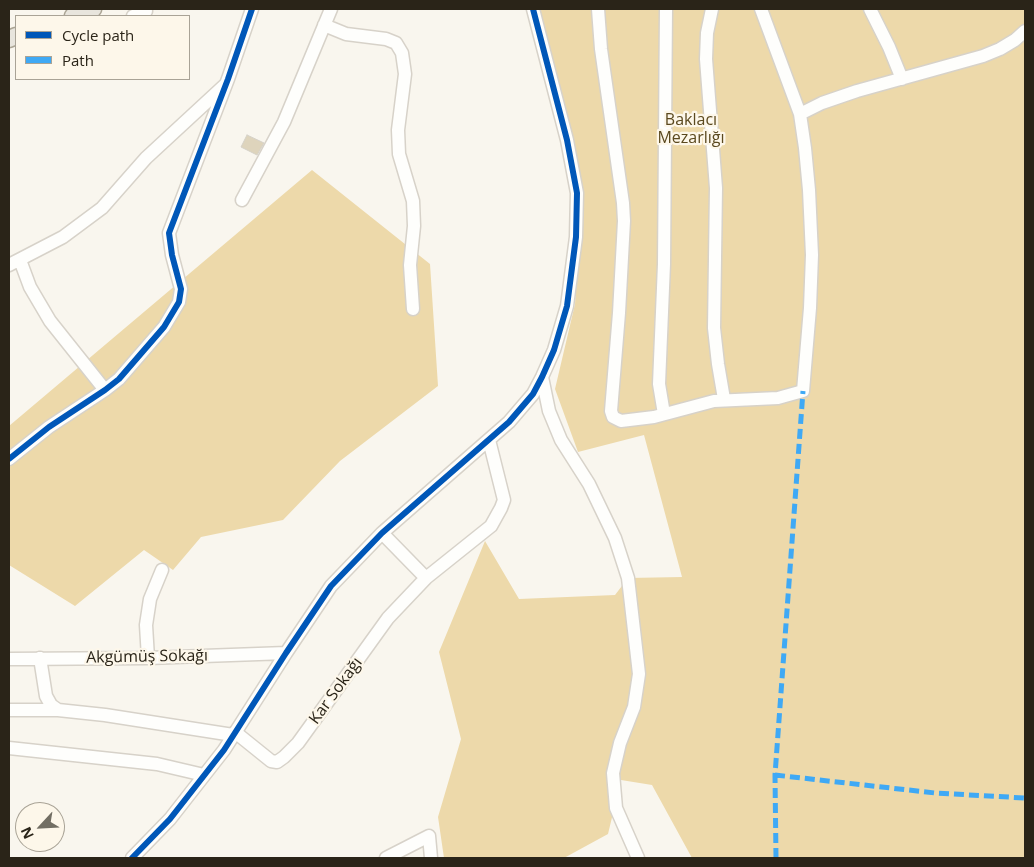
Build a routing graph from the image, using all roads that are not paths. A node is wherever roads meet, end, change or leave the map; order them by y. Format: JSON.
{"nodes":[{"id":1,"x":93,"y":9,"type":"edge"},
{"id":2,"x":145,"y":9,"type":"edge"},
{"id":3,"x":252,"y":9,"type":"edge"},
{"id":4,"x":331,"y":9,"type":"edge"},
{"id":5,"x":533,"y":9,"type":"edge"},
{"id":6,"x":598,"y":9,"type":"edge"},
{"id":7,"x":666,"y":9,"type":"edge"},
{"id":8,"x":712,"y":9,"type":"edge"},
{"id":9,"x":761,"y":9,"type":"edge"},
{"id":10,"x":870,"y":9,"type":"edge"},
{"id":11,"x":76,"y":15,"type":"edge"},
{"id":12,"x":136,"y":15,"type":"edge"},
{"id":13,"x":324,"y":26,"type":"junction"},
{"id":14,"x":1025,"y":31,"type":"edge"},
{"id":15,"x":902,"y":79,"type":"junction"},
{"id":16,"x":227,"y":83,"type":"junction"},
{"id":17,"x":800,"y":114,"type":"junction"},
{"id":18,"x":242,"y":200,"type":"dead end"},
{"id":19,"x":14,"y":262,"type":"edge"},
{"id":20,"x":413,"y":309,"type":"dead end"},
{"id":21,"x":542,"y":377,"type":"junction"},
{"id":22,"x":105,"y":390,"type":"junction"},
{"id":23,"x":724,"y":399,"type":"junction"},
{"id":24,"x":664,"y":414,"type":"junction"},
{"id":25,"x":489,"y":440,"type":"junction"},
{"id":26,"x":9,"y":459,"type":"edge"},
{"id":27,"x":382,"y":534,"type":"junction"},
{"id":28,"x":162,"y":570,"type":"dead end"},
{"id":29,"x":426,"y":578,"type":"junction"},
{"id":30,"x":286,"y":653,"type":"junction"},
{"id":31,"x":9,"y":658,"type":"edge"},
{"id":32,"x":40,"y":658,"type":"junction"},
{"id":33,"x":148,"y":658,"type":"junction"},
{"id":34,"x":9,"y":710,"type":"edge"},
{"id":35,"x":58,"y":710,"type":"junction"},
{"id":36,"x":235,"y":733,"type":"junction"},
{"id":37,"x":9,"y":748,"type":"edge"},
{"id":38,"x":204,"y":776,"type":"junction"},
{"id":39,"x":132,"y":858,"type":"edge"},
{"id":40,"x":386,"y":858,"type":"edge"},
{"id":41,"x":431,"y":858,"type":"edge"},
{"id":42,"x":638,"y":858,"type":"edge"}],
"edges":[{"from":1,"to":11,"type":"main road"},
{"from":2,"to":12,"type":"street"},
{"from":3,"to":16,"type":"street"},
{"from":4,"to":13,"type":"street"},
{"from":5,"to":21,"type":"street"},
{"from":6,"to":24,"type":"street"},
{"from":7,"to":24,"type":"street"},
{"from":8,"to":23,"type":"street"},
{"from":9,"to":17,"type":"street"},
{"from":10,"to":15,"type":"street"},
{"from":13,"to":18,"type":"street"},
{"from":13,"to":20,"type":"street"},
{"from":14,"to":15,"type":"street"},
{"from":15,"to":17,"type":"street"},
{"from":16,"to":19,"type":"street"},
{"from":16,"to":22,"type":"street"},
{"from":17,"to":23,"type":"street"},
{"from":19,"to":22,"type":"street"},
{"from":21,"to":25,"type":"street"},
{"from":21,"to":42,"type":"street"},
{"from":22,"to":26,"type":"street"},
{"from":23,"to":24,"type":"street"},
{"from":25,"to":27,"type":"street"},
{"from":25,"to":29,"type":"street"},
{"from":27,"to":29,"type":"street"},
{"from":27,"to":30,"type":"street"},
{"from":28,"to":33,"type":"street"},
{"from":29,"to":36,"type":"street","name":"Kar Sokağı"},
{"from":30,"to":33,"type":"street","name":"Akgümüş Sokağı"},
{"from":30,"to":36,"type":"street"},
{"from":31,"to":32,"type":"street","name":"Akgümüş Sokağı"},
{"from":32,"to":33,"type":"street","name":"Akgümüş Sokağı"},
{"from":32,"to":35,"type":"street"},
{"from":34,"to":35,"type":"street"},
{"from":35,"to":36,"type":"street"},
{"from":36,"to":38,"type":"street"},
{"from":37,"to":38,"type":"street"},
{"from":38,"to":39,"type":"street"},
{"from":40,"to":41,"type":"street"}]}
